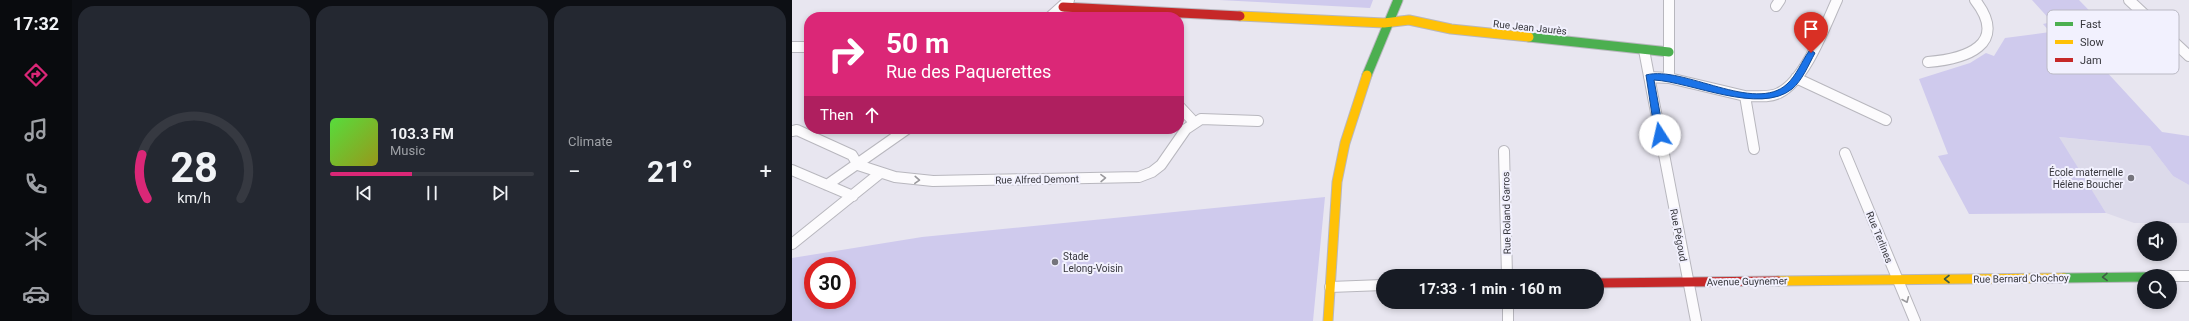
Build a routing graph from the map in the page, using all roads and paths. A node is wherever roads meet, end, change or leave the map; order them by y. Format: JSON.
{"nodes":[{"id":1,"x":1398,"y":0,"type":"edge"},
{"id":2,"x":1669,"y":0,"type":"edge"},
{"id":3,"x":1837,"y":0,"type":"edge"},
{"id":4,"x":1975,"y":0,"type":"edge"},
{"id":5,"x":2129,"y":0,"type":"edge"},
{"id":6,"x":1066,"y":4,"type":"edge"},
{"id":7,"x":2140,"y":10,"type":"edge"},
{"id":8,"x":1056,"y":12,"type":"edge"},
{"id":9,"x":1390,"y":21,"type":"junction"},
{"id":10,"x":2179,"y":46,"type":"edge"},
{"id":11,"x":792,"y":47,"type":"edge"},
{"id":12,"x":804,"y":47,"type":"edge"},
{"id":13,"x":1644,"y":50,"type":"junction"},
{"id":14,"x":1669,"y":52,"type":"junction"},
{"id":15,"x":2189,"y":56,"type":"edge"},
{"id":16,"x":1928,"y":62,"type":"dead end"},
{"id":17,"x":1649,"y":77,"type":"junction"},
{"id":18,"x":1669,"y":78,"type":"junction"},
{"id":19,"x":1796,"y":78,"type":"junction"},
{"id":20,"x":1745,"y":96,"type":"junction"},
{"id":21,"x":1184,"y":111,"type":"edge"},
{"id":22,"x":1886,"y":120,"type":"dead end"},
{"id":23,"x":1193,"y":121,"type":"junction"},
{"id":24,"x":1258,"y":121,"type":"dead end"},
{"id":25,"x":1184,"y":129,"type":"edge"},
{"id":26,"x":792,"y":131,"type":"edge"},
{"id":27,"x":804,"y":133,"type":"edge"},
{"id":28,"x":806,"y":134,"type":"edge"},
{"id":29,"x":900,"y":134,"type":"edge"},
{"id":30,"x":1181,"y":134,"type":"edge"},
{"id":31,"x":1754,"y":149,"type":"dead end"},
{"id":32,"x":1504,"y":151,"type":"dead end"},
{"id":33,"x":1845,"y":153,"type":"dead end"},
{"id":34,"x":858,"y":165,"type":"junction"},
{"id":35,"x":792,"y":170,"type":"edge"},
{"id":36,"x":879,"y":174,"type":"junction"},
{"id":37,"x":827,"y":185,"type":"junction"},
{"id":38,"x":853,"y":196,"type":"junction"},
{"id":39,"x":792,"y":244,"type":"edge"},
{"id":40,"x":1507,"y":269,"type":"edge"},
{"id":41,"x":2177,"y":276,"type":"edge"},
{"id":42,"x":2189,"y":276,"type":"edge"},
{"id":43,"x":2137,"y":277,"type":"edge"},
{"id":44,"x":1897,"y":279,"type":"junction"},
{"id":45,"x":1688,"y":281,"type":"junction"},
{"id":46,"x":1604,"y":283,"type":"edge"},
{"id":47,"x":1376,"y":285,"type":"edge"},
{"id":48,"x":1330,"y":287,"type":"junction"},
{"id":49,"x":1508,"y":309,"type":"edge"},
{"id":50,"x":1328,"y":321,"type":"edge"},
{"id":51,"x":1508,"y":321,"type":"edge"},
{"id":52,"x":1696,"y":321,"type":"edge"},
{"id":53,"x":1915,"y":321,"type":"edge"}],
"edges":[{"from":1,"to":9,"type":"street"},
{"from":2,"to":14,"type":"street"},
{"from":3,"to":19,"type":"street"},
{"from":4,"to":16,"type":"street"},
{"from":5,"to":7,"type":"street"},
{"from":6,"to":8,"type":"street"},
{"from":6,"to":9,"type":"street","name":"Rue Jean Jaurès"},
{"from":9,"to":13,"type":"street","name":"Rue Jean Jaurès"},
{"from":9,"to":48,"type":"street"},
{"from":10,"to":15,"type":"street"},
{"from":11,"to":12,"type":"street"},
{"from":13,"to":14,"type":"street","name":"Rue Jean Jaurès"},
{"from":13,"to":17,"type":"street","name":"Rue Pégoud"},
{"from":14,"to":18,"type":"street"},
{"from":17,"to":18,"type":"street"},
{"from":17,"to":45,"type":"street","name":"Rue Pégoud"},
{"from":18,"to":20,"type":"street"},
{"from":19,"to":20,"type":"street"},
{"from":19,"to":22,"type":"street"},
{"from":20,"to":31,"type":"street"},
{"from":21,"to":23,"type":"street"},
{"from":23,"to":24,"type":"street"},
{"from":25,"to":23,"type":"street","name":"Rue Alfred Demont","one_way":true},
{"from":26,"to":27,"type":"street"},
{"from":28,"to":34,"type":"street"},
{"from":29,"to":34,"type":"street"},
{"from":36,"to":30,"type":"street","name":"Rue Alfred Demont","one_way":true},
{"from":32,"to":40,"type":"street","name":"Rue Roland Garros"},
{"from":33,"to":44,"type":"street","name":"Rue Terlines"},
{"from":34,"to":36,"type":"street","name":"Rue Alfred Demont"},
{"from":34,"to":37,"type":"street"},
{"from":35,"to":37,"type":"street"},
{"from":36,"to":38,"type":"street"},
{"from":37,"to":38,"type":"street"},
{"from":38,"to":39,"type":"street"},
{"from":41,"to":42,"type":"street"},
{"from":43,"to":44,"type":"street","name":"Rue Bernard Chochoy","one_way":true},
{"from":44,"to":45,"type":"street","name":"Avenue Guynemer"},
{"from":44,"to":53,"type":"street","name":"Rue Terlines","one_way":true},
{"from":45,"to":46,"type":"street","name":"Avenue Guynemer"},
{"from":45,"to":52,"type":"street","name":"Rue Pégoud"},
{"from":47,"to":48,"type":"street"},
{"from":48,"to":50,"type":"street"},
{"from":49,"to":51,"type":"street"}]}
